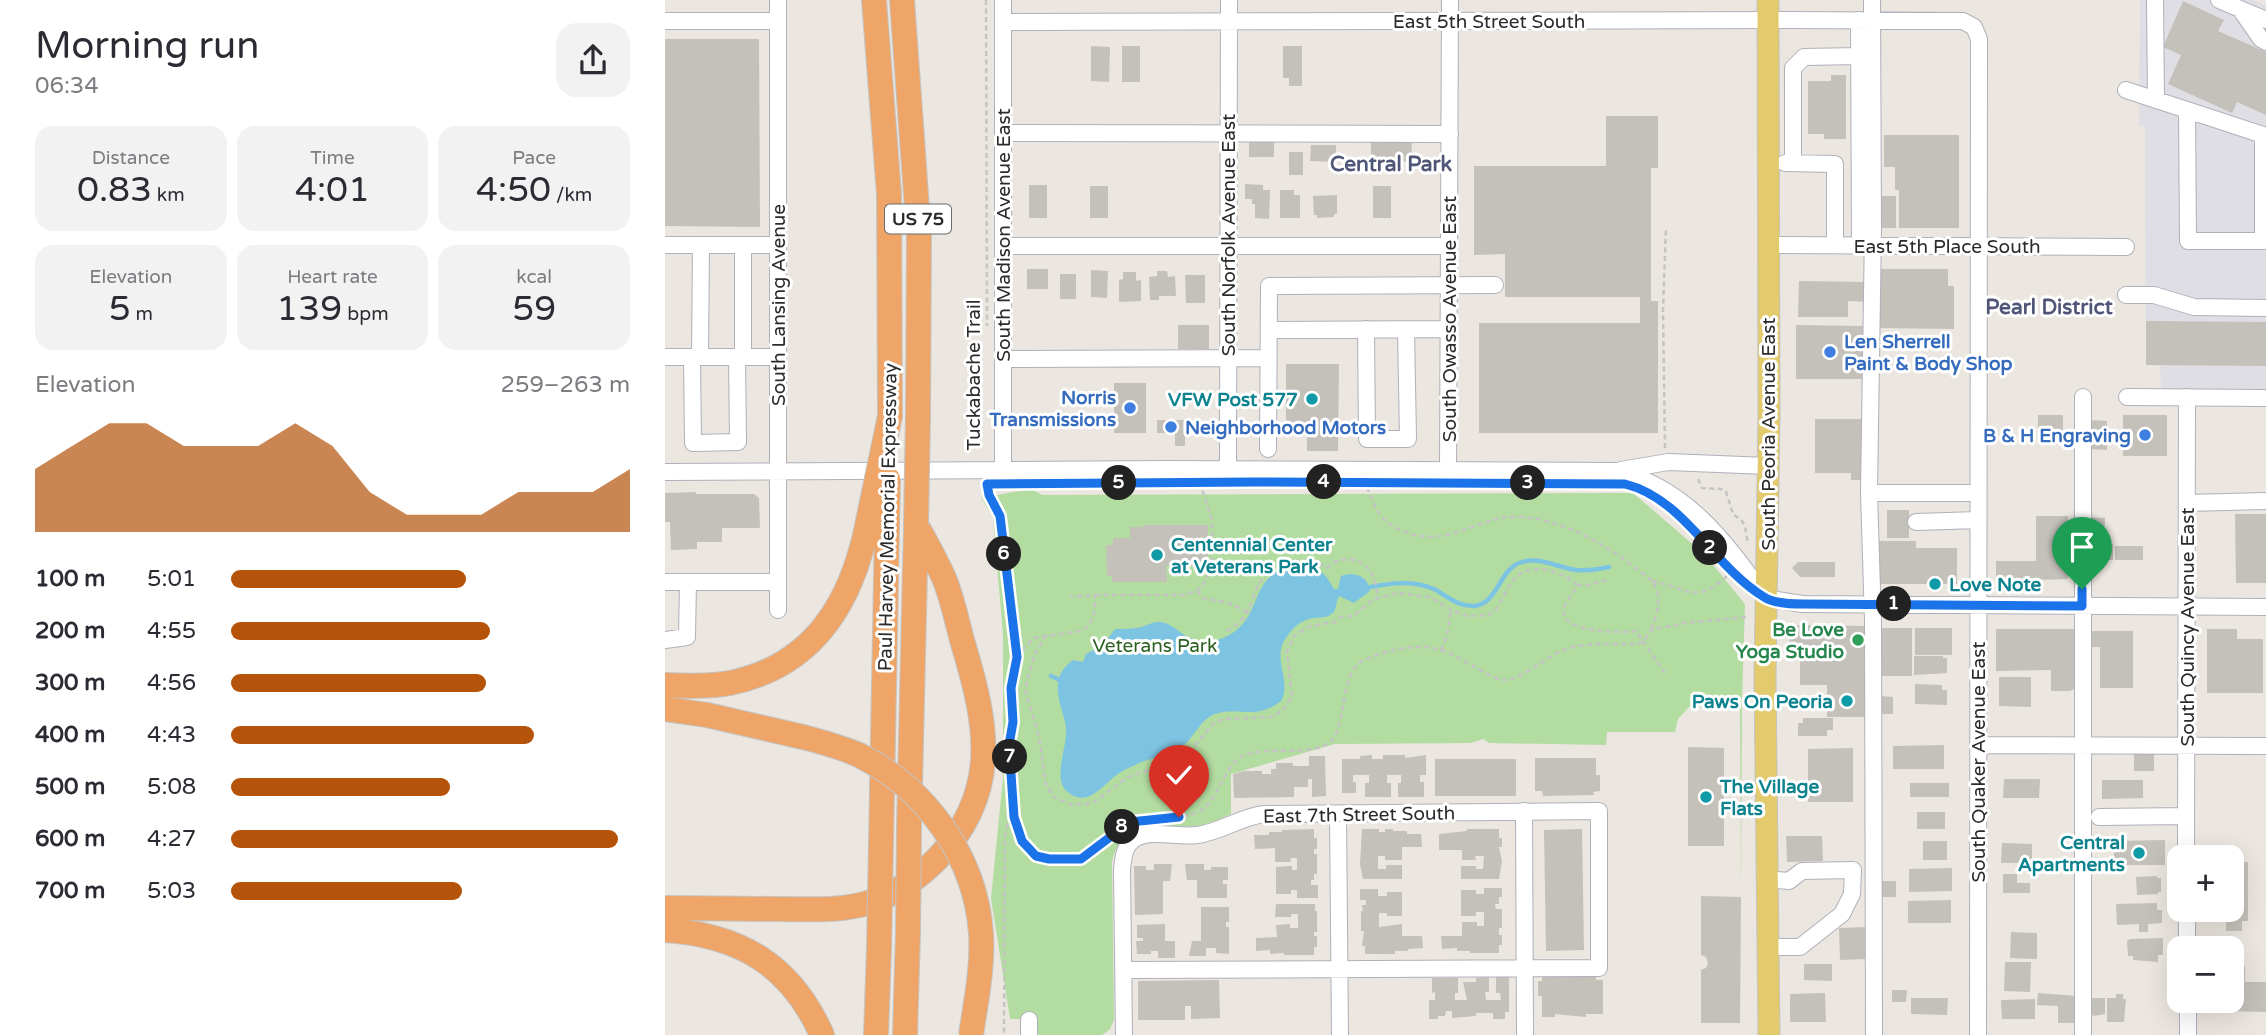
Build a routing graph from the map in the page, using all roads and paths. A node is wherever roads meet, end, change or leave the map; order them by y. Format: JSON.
{"nodes":[{"id":1,"x":778,"y":0,"type":"edge"},
{"id":2,"x":874,"y":0,"type":"edge"},
{"id":3,"x":902,"y":0,"type":"edge"},
{"id":4,"x":986,"y":0,"type":"edge"},
{"id":5,"x":1003,"y":0,"type":"edge"},
{"id":6,"x":1229,"y":0,"type":"edge"},
{"id":7,"x":1450,"y":0,"type":"edge"},
{"id":8,"x":1872,"y":0,"type":"edge"},
{"id":9,"x":2155,"y":0,"type":"edge"},
{"id":10,"x":2219,"y":0,"type":"edge"},
{"id":11,"x":2240,"y":9,"type":"junction"},
{"id":12,"x":1768,"y":10,"type":"edge"},
{"id":13,"x":665,"y":20,"type":"edge"},
{"id":14,"x":1865,"y":20,"type":"junction"},
{"id":15,"x":2266,"y":20,"type":"edge"},
{"id":16,"x":778,"y":21,"type":"junction"},
{"id":17,"x":1229,"y":21,"type":"junction"},
{"id":18,"x":1450,"y":21,"type":"junction"},
{"id":19,"x":1003,"y":22,"type":"junction"},
{"id":20,"x":1974,"y":27,"type":"joint"},
{"id":21,"x":2266,"y":42,"type":"edge"},
{"id":22,"x":1859,"y":55,"type":"junction"},
{"id":23,"x":1793,"y":68,"type":"junction"},
{"id":24,"x":1768,"y":69,"type":"junction"},
{"id":25,"x":2126,"y":90,"type":"dead end"},
{"id":26,"x":2156,"y":100,"type":"junction"},
{"id":27,"x":2187,"y":110,"type":"junction"},
{"id":28,"x":1003,"y":133,"type":"junction"},
{"id":29,"x":1229,"y":133,"type":"junction"},
{"id":30,"x":1450,"y":134,"type":"junction"},
{"id":31,"x":2265,"y":136,"type":"edge"},
{"id":32,"x":1768,"y":163,"type":"junction"},
{"id":33,"x":1793,"y":163,"type":"junction"},
{"id":34,"x":1666,"y":228,"type":"dead end"},
{"id":35,"x":665,"y":245,"type":"edge"},
{"id":36,"x":701,"y":245,"type":"junction"},
{"id":37,"x":744,"y":245,"type":"junction"},
{"id":38,"x":778,"y":245,"type":"junction"},
{"id":39,"x":1228,"y":245,"type":"junction"},
{"id":40,"x":1768,"y":245,"type":"junction"},
{"id":41,"x":1835,"y":245,"type":"junction"},
{"id":42,"x":1977,"y":245,"type":"junction"},
{"id":43,"x":1003,"y":246,"type":"junction"},
{"id":44,"x":1449,"y":246,"type":"junction"},
{"id":45,"x":1866,"y":246,"type":"junction"},
{"id":46,"x":2126,"y":247,"type":"dead end"},
{"id":47,"x":1449,"y":285,"type":"junction"},
{"id":48,"x":1495,"y":285,"type":"dead end"},
{"id":49,"x":2126,"y":295,"type":"dead end"},
{"id":50,"x":2266,"y":308,"type":"edge"},
{"id":51,"x":987,"y":326,"type":"dead end"},
{"id":52,"x":1366,"y":329,"type":"junction"},
{"id":53,"x":1406,"y":329,"type":"junction"},
{"id":54,"x":1448,"y":329,"type":"junction"},
{"id":55,"x":1269,"y":330,"type":"junction"},
{"id":56,"x":665,"y":357,"type":"edge"},
{"id":57,"x":696,"y":357,"type":"junction"},
{"id":58,"x":740,"y":357,"type":"junction"},
{"id":59,"x":778,"y":357,"type":"junction"},
{"id":60,"x":1228,"y":357,"type":"junction"},
{"id":61,"x":1268,"y":358,"type":"junction"},
{"id":62,"x":1003,"y":359,"type":"junction"},
{"id":63,"x":2083,"y":397,"type":"dead end"},
{"id":64,"x":2127,"y":397,"type":"dead end"},
{"id":65,"x":2187,"y":397,"type":"junction"},
{"id":66,"x":2266,"y":398,"type":"edge"},
{"id":67,"x":1268,"y":449,"type":"dead end"},
{"id":68,"x":1665,"y":455,"type":"dead end"},
{"id":69,"x":1768,"y":466,"type":"junction"},
{"id":70,"x":1228,"y":470,"type":"junction"},
{"id":71,"x":1448,"y":470,"type":"junction"},
{"id":72,"x":778,"y":471,"type":"junction"},
{"id":73,"x":1615,"y":471,"type":"junction"},
{"id":74,"x":665,"y":472,"type":"edge"},
{"id":75,"x":1697,"y":472,"type":"dead end"},
{"id":76,"x":994,"y":477,"type":"junction"},
{"id":77,"x":1201,"y":486,"type":"dead end"},
{"id":78,"x":1367,"y":487,"type":"dead end"},
{"id":79,"x":1870,"y":493,"type":"junction"},
{"id":80,"x":1978,"y":493,"type":"junction"},
{"id":81,"x":2266,"y":502,"type":"edge"},
{"id":82,"x":2187,"y":503,"type":"junction"},
{"id":83,"x":1979,"y":520,"type":"junction"},
{"id":84,"x":1916,"y":522,"type":"dead end"},
{"id":85,"x":916,"y":524,"type":"junction"},
{"id":86,"x":877,"y":526,"type":"junction"},
{"id":87,"x":1749,"y":546,"type":"dead end"},
{"id":88,"x":1728,"y":575,"type":"dead end"},
{"id":89,"x":1608,"y":580,"type":"dead end"},
{"id":90,"x":1652,"y":581,"type":"junction"},
{"id":91,"x":665,"y":582,"type":"edge"},
{"id":92,"x":688,"y":582,"type":"junction"},
{"id":93,"x":777,"y":582,"type":"junction"},
{"id":94,"x":1577,"y":585,"type":"junction"},
{"id":95,"x":1197,"y":591,"type":"junction"},
{"id":96,"x":1095,"y":595,"type":"junction"},
{"id":97,"x":1070,"y":597,"type":"dead end"},
{"id":98,"x":1378,"y":597,"type":"junction"},
{"id":99,"x":1766,"y":598,"type":"junction"},
{"id":100,"x":1872,"y":604,"type":"junction"},
{"id":101,"x":1979,"y":605,"type":"junction"},
{"id":102,"x":2082,"y":606,"type":"junction"},
{"id":103,"x":2187,"y":607,"type":"junction"},
{"id":104,"x":2266,"y":607,"type":"edge"},
{"id":105,"x":778,"y":610,"type":"dead end"},
{"id":106,"x":1451,"y":610,"type":"junction"},
{"id":107,"x":1247,"y":612,"type":"junction"},
{"id":108,"x":1751,"y":616,"type":"dead end"},
{"id":109,"x":1651,"y":630,"type":"junction"},
{"id":110,"x":1227,"y":631,"type":"dead end"},
{"id":111,"x":1046,"y":635,"type":"junction"},
{"id":112,"x":665,"y":640,"type":"edge"},
{"id":113,"x":1644,"y":640,"type":"junction"},
{"id":114,"x":1441,"y":650,"type":"junction"},
{"id":115,"x":1017,"y":657,"type":"junction"},
{"id":116,"x":1665,"y":673,"type":"dead end"},
{"id":117,"x":665,"y":685,"type":"edge"},
{"id":118,"x":665,"y":709,"type":"edge"},
{"id":119,"x":1978,"y":745,"type":"junction"},
{"id":120,"x":2187,"y":745,"type":"junction"},
{"id":121,"x":2082,"y":746,"type":"junction"},
{"id":122,"x":2266,"y":746,"type":"edge"},
{"id":123,"x":1524,"y":811,"type":"junction"},
{"id":124,"x":1338,"y":814,"type":"junction"},
{"id":125,"x":1014,"y":817,"type":"junction"},
{"id":126,"x":2099,"y":817,"type":"dead end"},
{"id":127,"x":2186,"y":817,"type":"junction"},
{"id":128,"x":1162,"y":818,"type":"dead end"},
{"id":129,"x":1150,"y":819,"type":"dead end"},
{"id":130,"x":2186,"y":845,"type":"edge"},
{"id":131,"x":1767,"y":879,"type":"junction"},
{"id":132,"x":665,"y":908,"type":"edge"},
{"id":133,"x":665,"y":930,"type":"edge"},
{"id":134,"x":1768,"y":947,"type":"junction"},
{"id":135,"x":1525,"y":968,"type":"junction"},
{"id":136,"x":1339,"y":969,"type":"junction"},
{"id":137,"x":1124,"y":970,"type":"junction"},
{"id":138,"x":2187,"y":1013,"type":"edge"},
{"id":139,"x":822,"y":1035,"type":"edge"},
{"id":140,"x":876,"y":1035,"type":"edge"},
{"id":141,"x":905,"y":1035,"type":"edge"},
{"id":142,"x":971,"y":1035,"type":"edge"},
{"id":143,"x":1004,"y":1035,"type":"edge"},
{"id":144,"x":1124,"y":1035,"type":"edge"},
{"id":145,"x":1340,"y":1035,"type":"edge"},
{"id":146,"x":1525,"y":1035,"type":"edge"},
{"id":147,"x":1769,"y":1035,"type":"edge"},
{"id":148,"x":1874,"y":1035,"type":"edge"},
{"id":149,"x":1978,"y":1035,"type":"edge"},
{"id":150,"x":2083,"y":1035,"type":"edge"},
{"id":151,"x":2188,"y":1035,"type":"edge"}],
"edges":[{"from":1,"to":16,"type":"street","name":"South Lansing Avenue"},
{"from":2,"to":86,"type":"highway","name":"Paul Harvey Memorial Expressway","number":"US 75","bridge":true},
{"from":3,"to":85,"type":"highway","name":"Paul Harvey Memorial Expressway","number":"US 75","bridge":true},
{"from":4,"to":51,"type":"path","name":"Tuckabache Trail"},
{"from":5,"to":19,"type":"street","name":"South Madison Avenue East"},
{"from":6,"to":17,"type":"street","name":"South Norfolk Avenue East"},
{"from":7,"to":18,"type":"street","name":"South Owasso Avenue East"},
{"from":8,"to":14,"type":"street"},
{"from":9,"to":26,"type":"street"},
{"from":10,"to":11,"type":"street"},
{"from":11,"to":15,"type":"street"},
{"from":11,"to":21,"type":"street"},
{"from":12,"to":14,"type":"street","name":"East 5th Street South"},
{"from":12,"to":18,"type":"street","name":"East 5th Street South"},
{"from":12,"to":24,"type":"main road","name":"South Peoria Avenue East"},
{"from":13,"to":16,"type":"street"},
{"from":14,"to":20,"type":"street","name":"East 5th Street South"},
{"from":14,"to":22,"type":"street"},
{"from":14,"to":45,"type":"street"},
{"from":16,"to":38,"type":"street","name":"South Lansing Avenue"},
{"from":17,"to":18,"type":"street","name":"East 5th Street South"},
{"from":17,"to":19,"type":"street","name":"East 5th Street South"},
{"from":17,"to":29,"type":"street","name":"South Norfolk Avenue East"},
{"from":18,"to":30,"type":"street","name":"South Owasso Avenue East"},
{"from":19,"to":28,"type":"street","name":"South Madison Avenue East"},
{"from":20,"to":42,"type":"street","name":"South Quaker Avenue East"},
{"from":22,"to":23,"type":"street"},
{"from":22,"to":45,"type":"street"},
{"from":23,"to":24,"type":"street"},
{"from":23,"to":33,"type":"street"},
{"from":24,"to":32,"type":"main road","name":"South Peoria Avenue East"},
{"from":25,"to":26,"type":"street"},
{"from":26,"to":27,"type":"street"},
{"from":27,"to":31,"type":"street"},
{"from":27,"to":31,"type":"street"},
{"from":28,"to":29,"type":"street"},
{"from":28,"to":43,"type":"street","name":"South Madison Avenue East"},
{"from":29,"to":30,"type":"street"},
{"from":29,"to":39,"type":"street","name":"South Norfolk Avenue East"},
{"from":30,"to":44,"type":"street","name":"South Owasso Avenue East"},
{"from":32,"to":33,"type":"street"},
{"from":32,"to":40,"type":"main road","name":"South Peoria Avenue East"},
{"from":33,"to":41,"type":"street"},
{"from":34,"to":68,"type":"path"},
{"from":35,"to":36,"type":"street"},
{"from":36,"to":37,"type":"street"},
{"from":36,"to":57,"type":"street"},
{"from":37,"to":38,"type":"street"},
{"from":37,"to":58,"type":"street"},
{"from":38,"to":59,"type":"street","name":"South Lansing Avenue"},
{"from":39,"to":43,"type":"street"},
{"from":39,"to":44,"type":"street"},
{"from":39,"to":60,"type":"street","name":"South Norfolk Avenue East"},
{"from":40,"to":41,"type":"street","name":"East 5th Place South"},
{"from":40,"to":69,"type":"main road","name":"South Peoria Avenue East"},
{"from":41,"to":45,"type":"street","name":"East 5th Place South"},
{"from":42,"to":45,"type":"street","name":"East 5th Place South"},
{"from":42,"to":46,"type":"street","name":"East 5th Place South"},
{"from":42,"to":80,"type":"street","name":"South Quaker Avenue East"},
{"from":43,"to":62,"type":"street","name":"South Madison Avenue East"},
{"from":44,"to":47,"type":"street","name":"South Owasso Avenue East"},
{"from":45,"to":79,"type":"street"},
{"from":47,"to":48,"type":"street"},
{"from":47,"to":54,"type":"street","name":"South Owasso Avenue East"},
{"from":47,"to":55,"type":"street"},
{"from":49,"to":50,"type":"street"},
{"from":52,"to":53,"type":"street"},
{"from":52,"to":53,"type":"street"},
{"from":52,"to":55,"type":"street"},
{"from":53,"to":54,"type":"street"},
{"from":54,"to":71,"type":"street","name":"South Owasso Avenue East"},
{"from":55,"to":61,"type":"street"},
{"from":56,"to":57,"type":"street"},
{"from":57,"to":58,"type":"street"},
{"from":57,"to":58,"type":"street"},
{"from":58,"to":59,"type":"street"},
{"from":59,"to":72,"type":"street","name":"South Lansing Avenue"},
{"from":60,"to":61,"type":"street"},
{"from":60,"to":62,"type":"street"},
{"from":60,"to":70,"type":"street","name":"South Norfolk Avenue East"},
{"from":61,"to":67,"type":"street"},
{"from":62,"to":76,"type":"street","name":"South Madison Avenue East"},
{"from":63,"to":102,"type":"street"},
{"from":64,"to":65,"type":"street"},
{"from":65,"to":66,"type":"street"},
{"from":65,"to":82,"type":"street","name":"South Quincy Avenue East"},
{"from":69,"to":73,"type":"street"},
{"from":69,"to":99,"type":"main road","name":"South Peoria Avenue East"},
{"from":70,"to":71,"type":"street"},
{"from":70,"to":76,"type":"street"},
{"from":71,"to":73,"type":"street"},
{"from":72,"to":74,"type":"street"},
{"from":72,"to":76,"type":"street"},
{"from":72,"to":93,"type":"street","name":"South Lansing Avenue"},
{"from":73,"to":99,"type":"street"},
{"from":75,"to":87,"type":"path"},
{"from":76,"to":115,"type":"path"},
{"from":77,"to":95,"type":"path"},
{"from":78,"to":90,"type":"path"},
{"from":79,"to":80,"type":"street"},
{"from":79,"to":100,"type":"street"},
{"from":80,"to":83,"type":"street","name":"South Quaker Avenue East"},
{"from":81,"to":82,"type":"street"},
{"from":82,"to":103,"type":"street","name":"South Quincy Avenue East"},
{"from":83,"to":84,"type":"street"},
{"from":83,"to":101,"type":"street","name":"South Quaker Avenue East"},
{"from":85,"to":132,"type":"highway"},
{"from":85,"to":141,"type":"highway","name":"Paul Harvey Memorial Expressway","number":"US 75","bridge":true},
{"from":86,"to":117,"type":"highway"},
{"from":86,"to":140,"type":"highway","name":"Paul Harvey Memorial Expressway","bridge":true},
{"from":88,"to":90,"type":"path"},
{"from":89,"to":94,"type":"path"},
{"from":90,"to":109,"type":"path"},
{"from":91,"to":92,"type":"street"},
{"from":92,"to":93,"type":"street"},
{"from":92,"to":112,"type":"street"},
{"from":93,"to":105,"type":"street","name":"South Lansing Avenue"},
{"from":94,"to":106,"type":"path"},
{"from":94,"to":113,"type":"path"},
{"from":95,"to":96,"type":"path"},
{"from":95,"to":107,"type":"path"},
{"from":96,"to":97,"type":"path"},
{"from":96,"to":111,"type":"path"},
{"from":98,"to":106,"type":"path"},
{"from":98,"to":107,"type":"path"},
{"from":98,"to":111,"type":"path"},
{"from":99,"to":100,"type":"street"},
{"from":99,"to":131,"type":"main road","name":"South Peoria Avenue East"},
{"from":100,"to":101,"type":"street"},
{"from":100,"to":148,"type":"street"},
{"from":101,"to":102,"type":"street"},
{"from":101,"to":119,"type":"street","name":"South Quaker Avenue East"},
{"from":102,"to":103,"type":"street"},
{"from":102,"to":121,"type":"street"},
{"from":103,"to":104,"type":"street"},
{"from":103,"to":120,"type":"street","name":"South Quincy Avenue East"},
{"from":106,"to":114,"type":"path"},
{"from":107,"to":110,"type":"path"},
{"from":108,"to":109,"type":"path"},
{"from":109,"to":113,"type":"path"},
{"from":111,"to":115,"type":"path"},
{"from":113,"to":114,"type":"path"},
{"from":113,"to":116,"type":"path"},
{"from":114,"to":128,"type":"path"},
{"from":115,"to":125,"type":"path"},
{"from":118,"to":142,"type":"highway","bridge":true},
{"from":119,"to":121,"type":"street"},
{"from":119,"to":149,"type":"street","name":"South Quaker Avenue East"},
{"from":120,"to":121,"type":"street"},
{"from":120,"to":122,"type":"street"},
{"from":120,"to":127,"type":"street","name":"South Quincy Avenue East"},
{"from":121,"to":150,"type":"street"},
{"from":123,"to":124,"type":"street","name":"East 7th Street South"},
{"from":123,"to":135,"type":"street"},
{"from":123,"to":135,"type":"street","name":"East 7th Street South"},
{"from":124,"to":136,"type":"street"},
{"from":124,"to":137,"type":"street","name":"East 7th Street South"},
{"from":125,"to":129,"type":"path"},
{"from":125,"to":143,"type":"path"},
{"from":126,"to":127,"type":"street"},
{"from":127,"to":130,"type":"street","name":"South Quincy Avenue East"},
{"from":131,"to":134,"type":"main road","name":"South Peoria Avenue East"},
{"from":131,"to":134,"type":"street"},
{"from":133,"to":139,"type":"highway"},
{"from":134,"to":147,"type":"main road","name":"South Peoria Avenue East"},
{"from":135,"to":136,"type":"street"},
{"from":135,"to":146,"type":"street"},
{"from":136,"to":137,"type":"street"},
{"from":136,"to":145,"type":"street"},
{"from":137,"to":144,"type":"street"},
{"from":138,"to":151,"type":"street"}]}
